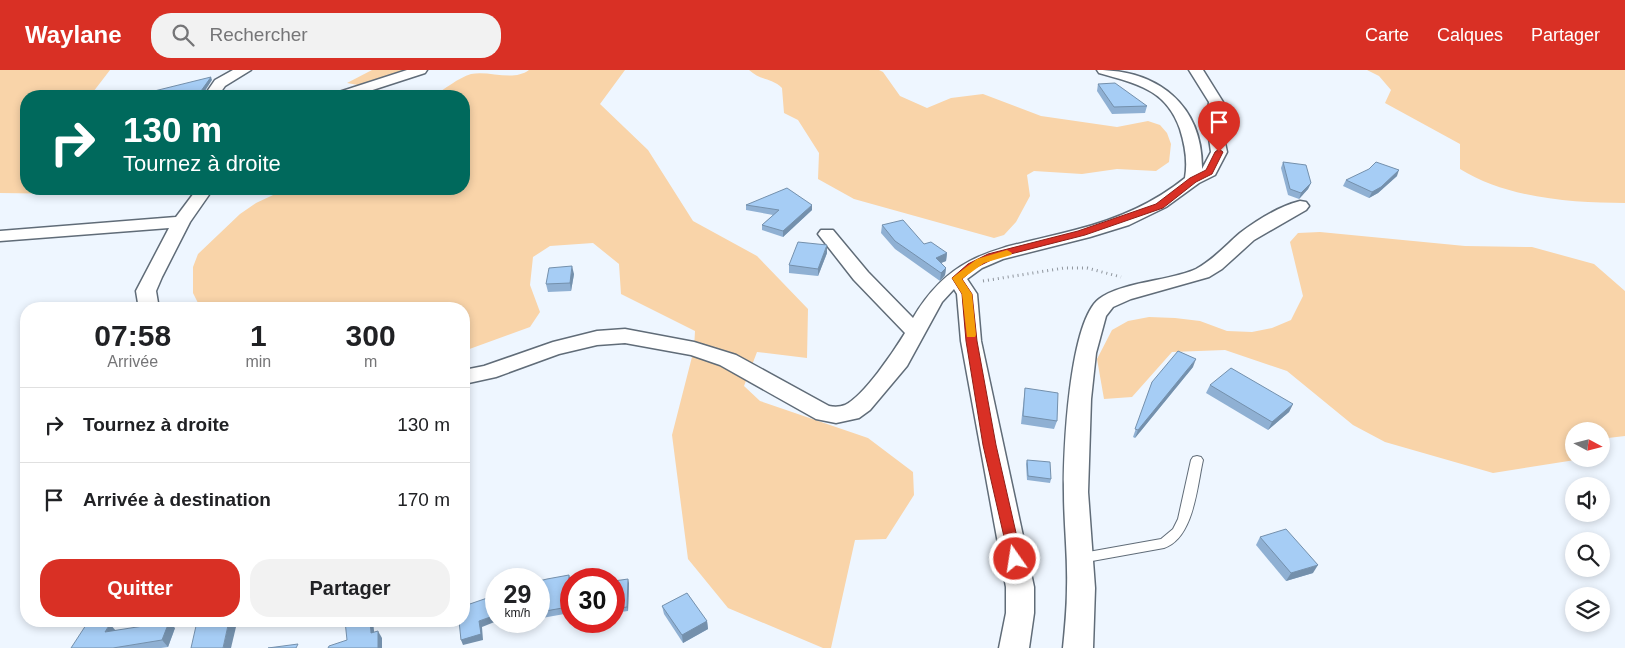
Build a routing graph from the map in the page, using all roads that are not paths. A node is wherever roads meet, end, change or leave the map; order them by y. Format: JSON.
{"nodes":[{"id":1,"x":255,"y":70,"type":"edge"},
{"id":2,"x":420,"y":70,"type":"edge"},
{"id":3,"x":1104,"y":70,"type":"edge"},
{"id":4,"x":1196,"y":70,"type":"edge"},
{"id":5,"x":241,"y":72,"type":"edge"},
{"id":6,"x":213,"y":90,"type":"edge"},
{"id":7,"x":359,"y":90,"type":"edge"},
{"id":8,"x":1193,"y":180,"type":"junction"},
{"id":9,"x":201,"y":195,"type":"edge"},
{"id":10,"x":1300,"y":206,"type":"dead end"},
{"id":11,"x":181,"y":222,"type":"junction"},
{"id":12,"x":827,"y":234,"type":"dead end"},
{"id":13,"x":0,"y":236,"type":"edge"},
{"id":14,"x":960,"y":282,"type":"junction"},
{"id":15,"x":148,"y":302,"type":"edge"},
{"id":16,"x":916,"y":332,"type":"junction"},
{"id":17,"x":470,"y":376,"type":"edge"},
{"id":18,"x":1197,"y":460,"type":"dead end"},
{"id":19,"x":1081,"y":558,"type":"junction"},
{"id":20,"x":1014,"y":648,"type":"edge"},
{"id":21,"x":1078,"y":648,"type":"edge"}],
"edges":[{"from":1,"to":5,"type":"street"},
{"from":2,"to":7,"type":"street"},
{"from":3,"to":8,"type":"street"},
{"from":4,"to":8,"type":"street"},
{"from":5,"to":6,"type":"street"},
{"from":8,"to":14,"type":"street"},
{"from":9,"to":11,"type":"street"},
{"from":10,"to":19,"type":"street"},
{"from":11,"to":13,"type":"street"},
{"from":11,"to":15,"type":"street"},
{"from":12,"to":16,"type":"street"},
{"from":14,"to":16,"type":"street"},
{"from":14,"to":20,"type":"street"},
{"from":16,"to":17,"type":"street"},
{"from":18,"to":19,"type":"lane"},
{"from":19,"to":21,"type":"street"}]}
